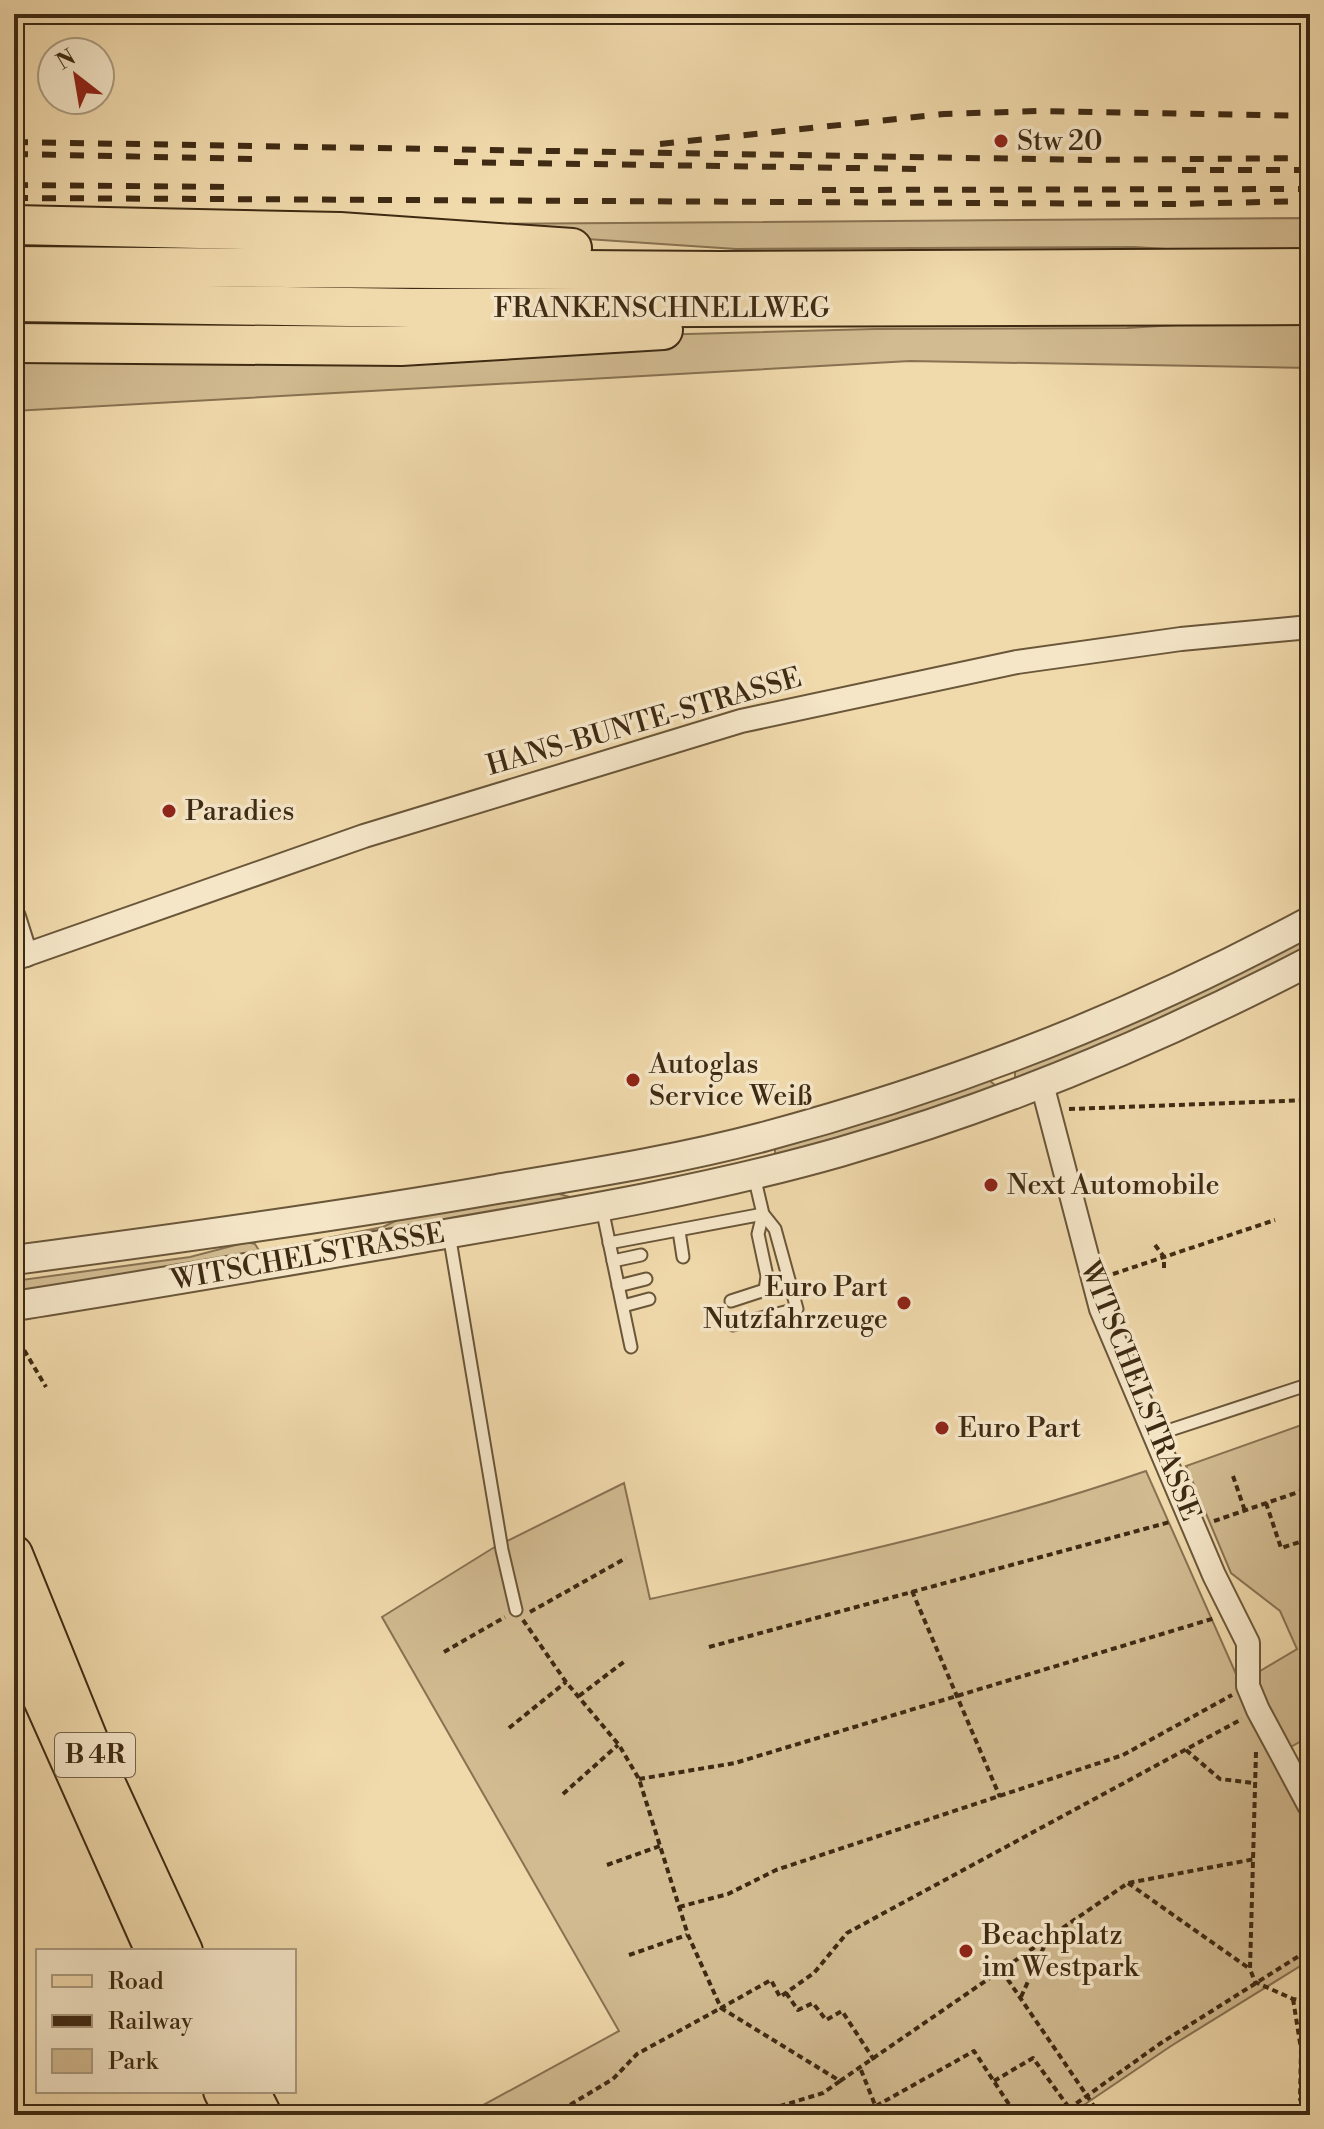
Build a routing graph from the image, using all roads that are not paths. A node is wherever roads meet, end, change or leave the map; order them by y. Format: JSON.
{"nodes":[{"id":1,"x":14,"y":225,"type":"edge"},
{"id":2,"x":14,"y":266,"type":"edge"},
{"id":3,"x":1310,"y":268,"type":"edge"},
{"id":4,"x":721,"y":271,"type":"junction"},
{"id":5,"x":14,"y":302,"type":"edge"},
{"id":6,"x":1310,"y":305,"type":"edge"},
{"id":7,"x":860,"y":308,"type":"junction"},
{"id":8,"x":14,"y":343,"type":"edge"},
{"id":9,"x":1310,"y":627,"type":"edge"},
{"id":10,"x":14,"y":917,"type":"edge"},
{"id":11,"x":1310,"y":921,"type":"edge"},
{"id":12,"x":20,"y":957,"type":"edge"},
{"id":13,"x":1310,"y":961,"type":"edge"},
{"id":14,"x":1047,"y":1097,"type":"junction"},
{"id":15,"x":759,"y":1138,"type":"junction"},
{"id":16,"x":595,"y":1172,"type":"junction"},
{"id":17,"x":760,"y":1173,"type":"junction"},
{"id":18,"x":602,"y":1207,"type":"junction"},
{"id":19,"x":763,"y":1214,"type":"junction"},
{"id":20,"x":272,"y":1225,"type":"junction"},
{"id":21,"x":679,"y":1231,"type":"junction"},
{"id":22,"x":449,"y":1233,"type":"junction"},
{"id":23,"x":609,"y":1243,"type":"junction"},
{"id":24,"x":668,"y":1250,"type":"dead end"},
{"id":25,"x":641,"y":1255,"type":"dead end"},
{"id":26,"x":14,"y":1260,"type":"edge"},
{"id":27,"x":613,"y":1261,"type":"junction"},
{"id":28,"x":276,"y":1262,"type":"junction"},
{"id":29,"x":646,"y":1279,"type":"dead end"},
{"id":30,"x":618,"y":1286,"type":"junction"},
{"id":31,"x":649,"y":1299,"type":"dead end"},
{"id":32,"x":731,"y":1301,"type":"dead end"},
{"id":33,"x":14,"y":1306,"type":"edge"},
{"id":34,"x":623,"y":1306,"type":"junction"},
{"id":35,"x":733,"y":1325,"type":"dead end"},
{"id":36,"x":631,"y":1347,"type":"dead end"},
{"id":37,"x":1310,"y":1384,"type":"edge"},
{"id":38,"x":1155,"y":1435,"type":"junction"},
{"id":39,"x":14,"y":1554,"type":"edge"},
{"id":40,"x":518,"y":1614,"type":"road end"},
{"id":41,"x":14,"y":1637,"type":"edge"},
{"id":42,"x":1309,"y":1805,"type":"edge"},
{"id":43,"x":153,"y":1949,"type":"edge"},
{"id":44,"x":183,"y":1949,"type":"edge"},
{"id":45,"x":223,"y":2093,"type":"edge"},
{"id":46,"x":252,"y":2093,"type":"edge"},
{"id":47,"x":234,"y":2115,"type":"edge"},
{"id":48,"x":263,"y":2115,"type":"edge"}],
"edges":[{"from":1,"to":4,"type":"highway"},
{"from":2,"to":4,"type":"highway","name":"FRANKENSCHNELLWEG"},
{"from":3,"to":4,"type":"highway","name":"FRANKENSCHNELLWEG"},
{"from":5,"to":7,"type":"highway","name":"FRANKENSCHNELLWEG"},
{"from":6,"to":7,"type":"highway","name":"FRANKENSCHNELLWEG"},
{"from":7,"to":8,"type":"highway"},
{"from":9,"to":12,"type":"street","name":"HANS-BUNTE-STRASSE"},
{"from":10,"to":12,"type":"street"},
{"from":11,"to":15,"type":"street","name":"WITSCHELSTRASSE"},
{"from":13,"to":14,"type":"street","name":"WITSCHELSTRASSE"},
{"from":14,"to":17,"type":"street","name":"WITSCHELSTRASSE"},
{"from":14,"to":38,"type":"street","name":"WITSCHELSTRASSE"},
{"from":15,"to":16,"type":"street","name":"WITSCHELSTRASSE"},
{"from":15,"to":17,"type":"street"},
{"from":16,"to":18,"type":"street"},
{"from":16,"to":20,"type":"street","name":"WITSCHELSTRASSE"},
{"from":17,"to":18,"type":"street","name":"WITSCHELSTRASSE"},
{"from":17,"to":19,"type":"lane"},
{"from":18,"to":22,"type":"street","name":"WITSCHELSTRASSE"},
{"from":18,"to":23,"type":"lane"},
{"from":19,"to":21,"type":"lane"},
{"from":19,"to":32,"type":"lane"},
{"from":19,"to":35,"type":"lane"},
{"from":20,"to":26,"type":"street","name":"WITSCHELSTRASSE"},
{"from":20,"to":28,"type":"street"},
{"from":21,"to":23,"type":"lane"},
{"from":21,"to":24,"type":"lane"},
{"from":22,"to":28,"type":"street","name":"WITSCHELSTRASSE"},
{"from":22,"to":40,"type":"lane"},
{"from":23,"to":27,"type":"lane"},
{"from":25,"to":27,"type":"lane"},
{"from":27,"to":30,"type":"lane"},
{"from":28,"to":33,"type":"street","name":"WITSCHELSTRASSE"},
{"from":29,"to":30,"type":"lane"},
{"from":30,"to":34,"type":"lane"},
{"from":31,"to":34,"type":"lane"},
{"from":34,"to":36,"type":"lane"},
{"from":37,"to":38,"type":"lane"},
{"from":38,"to":42,"type":"street","name":"WITSCHELSTRASSE"},
{"from":39,"to":44,"type":"main road","number":"B 4R"},
{"from":41,"to":43,"type":"main road","number":"B 4R"},
{"from":45,"to":47,"type":"main road"},
{"from":46,"to":48,"type":"main road"}]}
